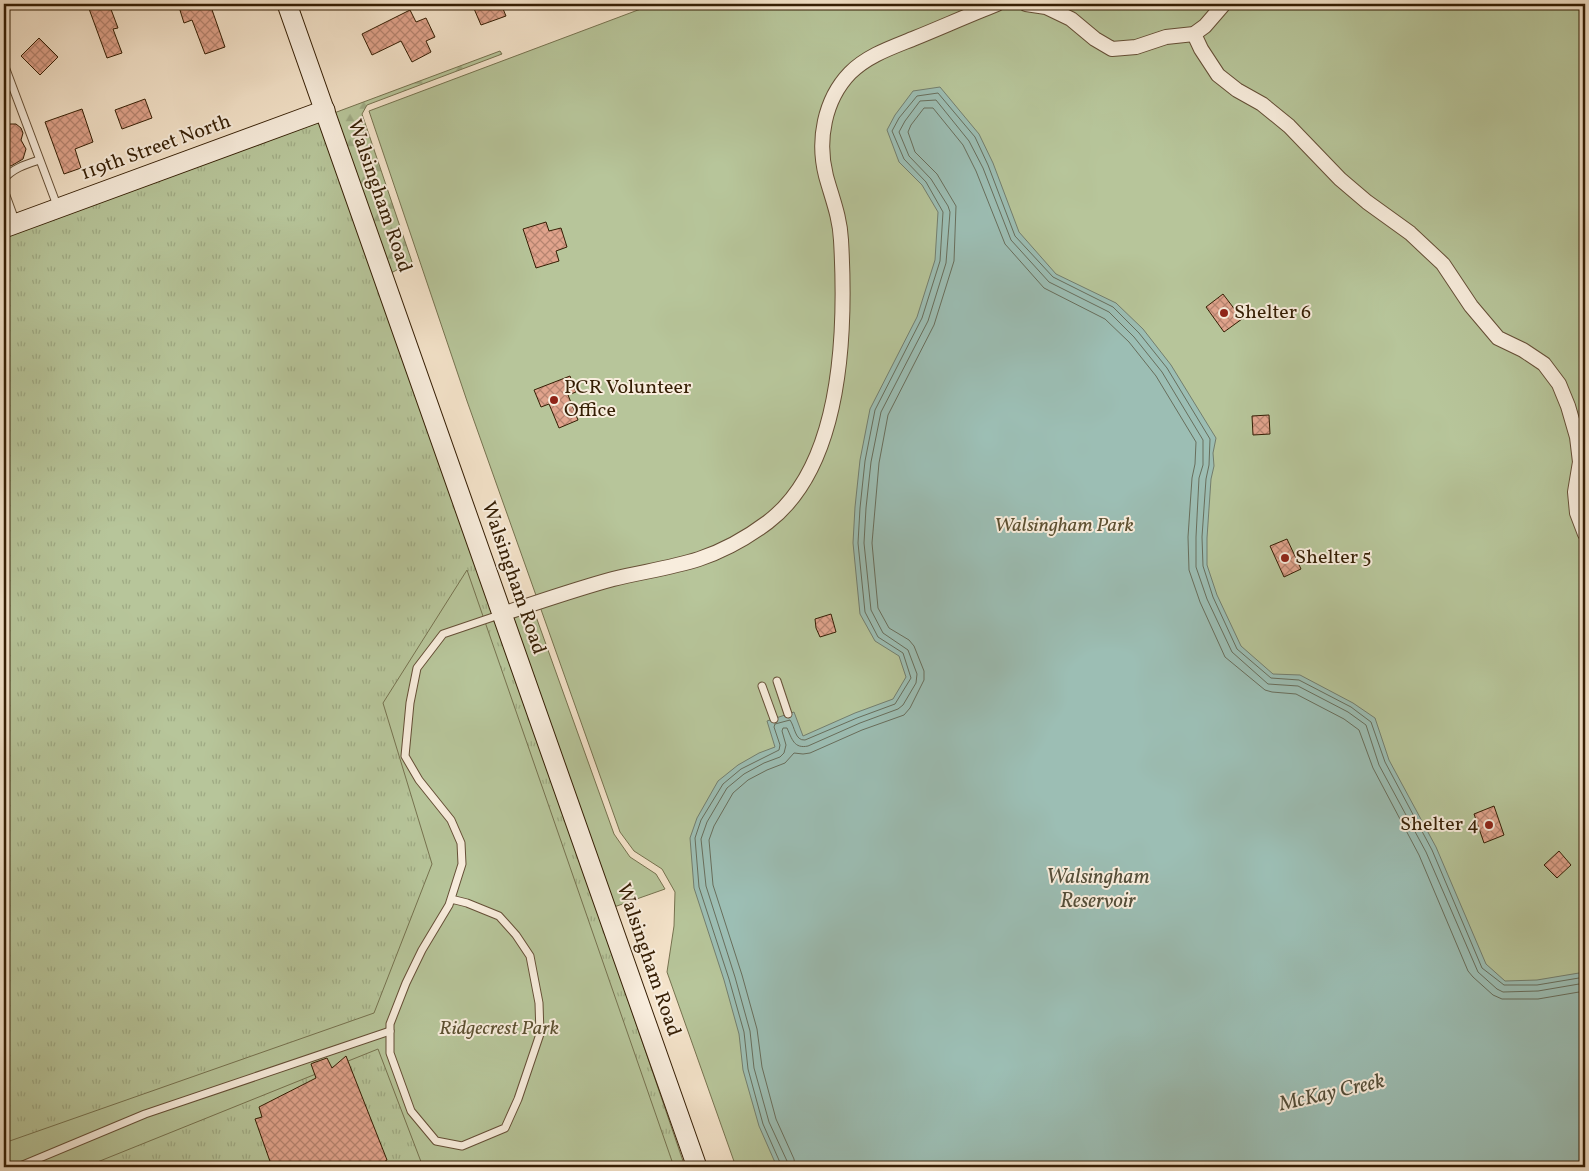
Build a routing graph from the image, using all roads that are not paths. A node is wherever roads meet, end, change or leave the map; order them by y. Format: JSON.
{"nodes":[{"id":1,"x":287,"y":4,"type":"edge"},
{"id":2,"x":996,"y":4,"type":"edge"},
{"id":3,"x":1026,"y":4,"type":"edge"},
{"id":4,"x":1224,"y":4,"type":"edge"},
{"id":5,"x":1194,"y":34,"type":"junction"},
{"id":6,"x":4,"y":64,"type":"edge"},
{"id":7,"x":324,"y":110,"type":"junction"},
{"id":8,"x":39,"y":160,"type":"junction"},
{"id":9,"x":4,"y":179,"type":"edge"},
{"id":10,"x":4,"y":190,"type":"edge"},
{"id":11,"x":58,"y":208,"type":"junction"},
{"id":12,"x":10,"y":226,"type":"edge"},
{"id":13,"x":1585,"y":534,"type":"edge"},
{"id":14,"x":502,"y":614,"type":"junction"},
{"id":15,"x":776,"y":681,"type":"dead end"},
{"id":16,"x":762,"y":686,"type":"dead end"},
{"id":17,"x":788,"y":714,"type":"dead end"},
{"id":18,"x":774,"y":719,"type":"dead end"},
{"id":19,"x":452,"y":899,"type":"junction"},
{"id":20,"x":390,"y":1031,"type":"junction"},
{"id":21,"x":18,"y":1167,"type":"edge"},
{"id":22,"x":697,"y":1167,"type":"edge"}],
"edges":[{"from":1,"to":7,"type":"street","name":"Walsingham Road"},
{"from":2,"to":14,"type":"street"},
{"from":3,"to":5,"type":"street"},
{"from":4,"to":5,"type":"street"},
{"from":5,"to":13,"type":"street"},
{"from":6,"to":8,"type":"lane"},
{"from":7,"to":11,"type":"street","name":"119th Street North"},
{"from":7,"to":14,"type":"street","name":"Walsingham Road"},
{"from":8,"to":9,"type":"lane"},
{"from":8,"to":11,"type":"lane"},
{"from":10,"to":12,"type":"lane"},
{"from":11,"to":12,"type":"street","name":"119th Street North"},
{"from":14,"to":19,"type":"lane"},
{"from":14,"to":22,"type":"street","name":"Walsingham Road"},
{"from":15,"to":17,"type":"lane"},
{"from":16,"to":18,"type":"lane"},
{"from":19,"to":20,"type":"lane"},
{"from":19,"to":20,"type":"lane"},
{"from":20,"to":21,"type":"lane"}]}
